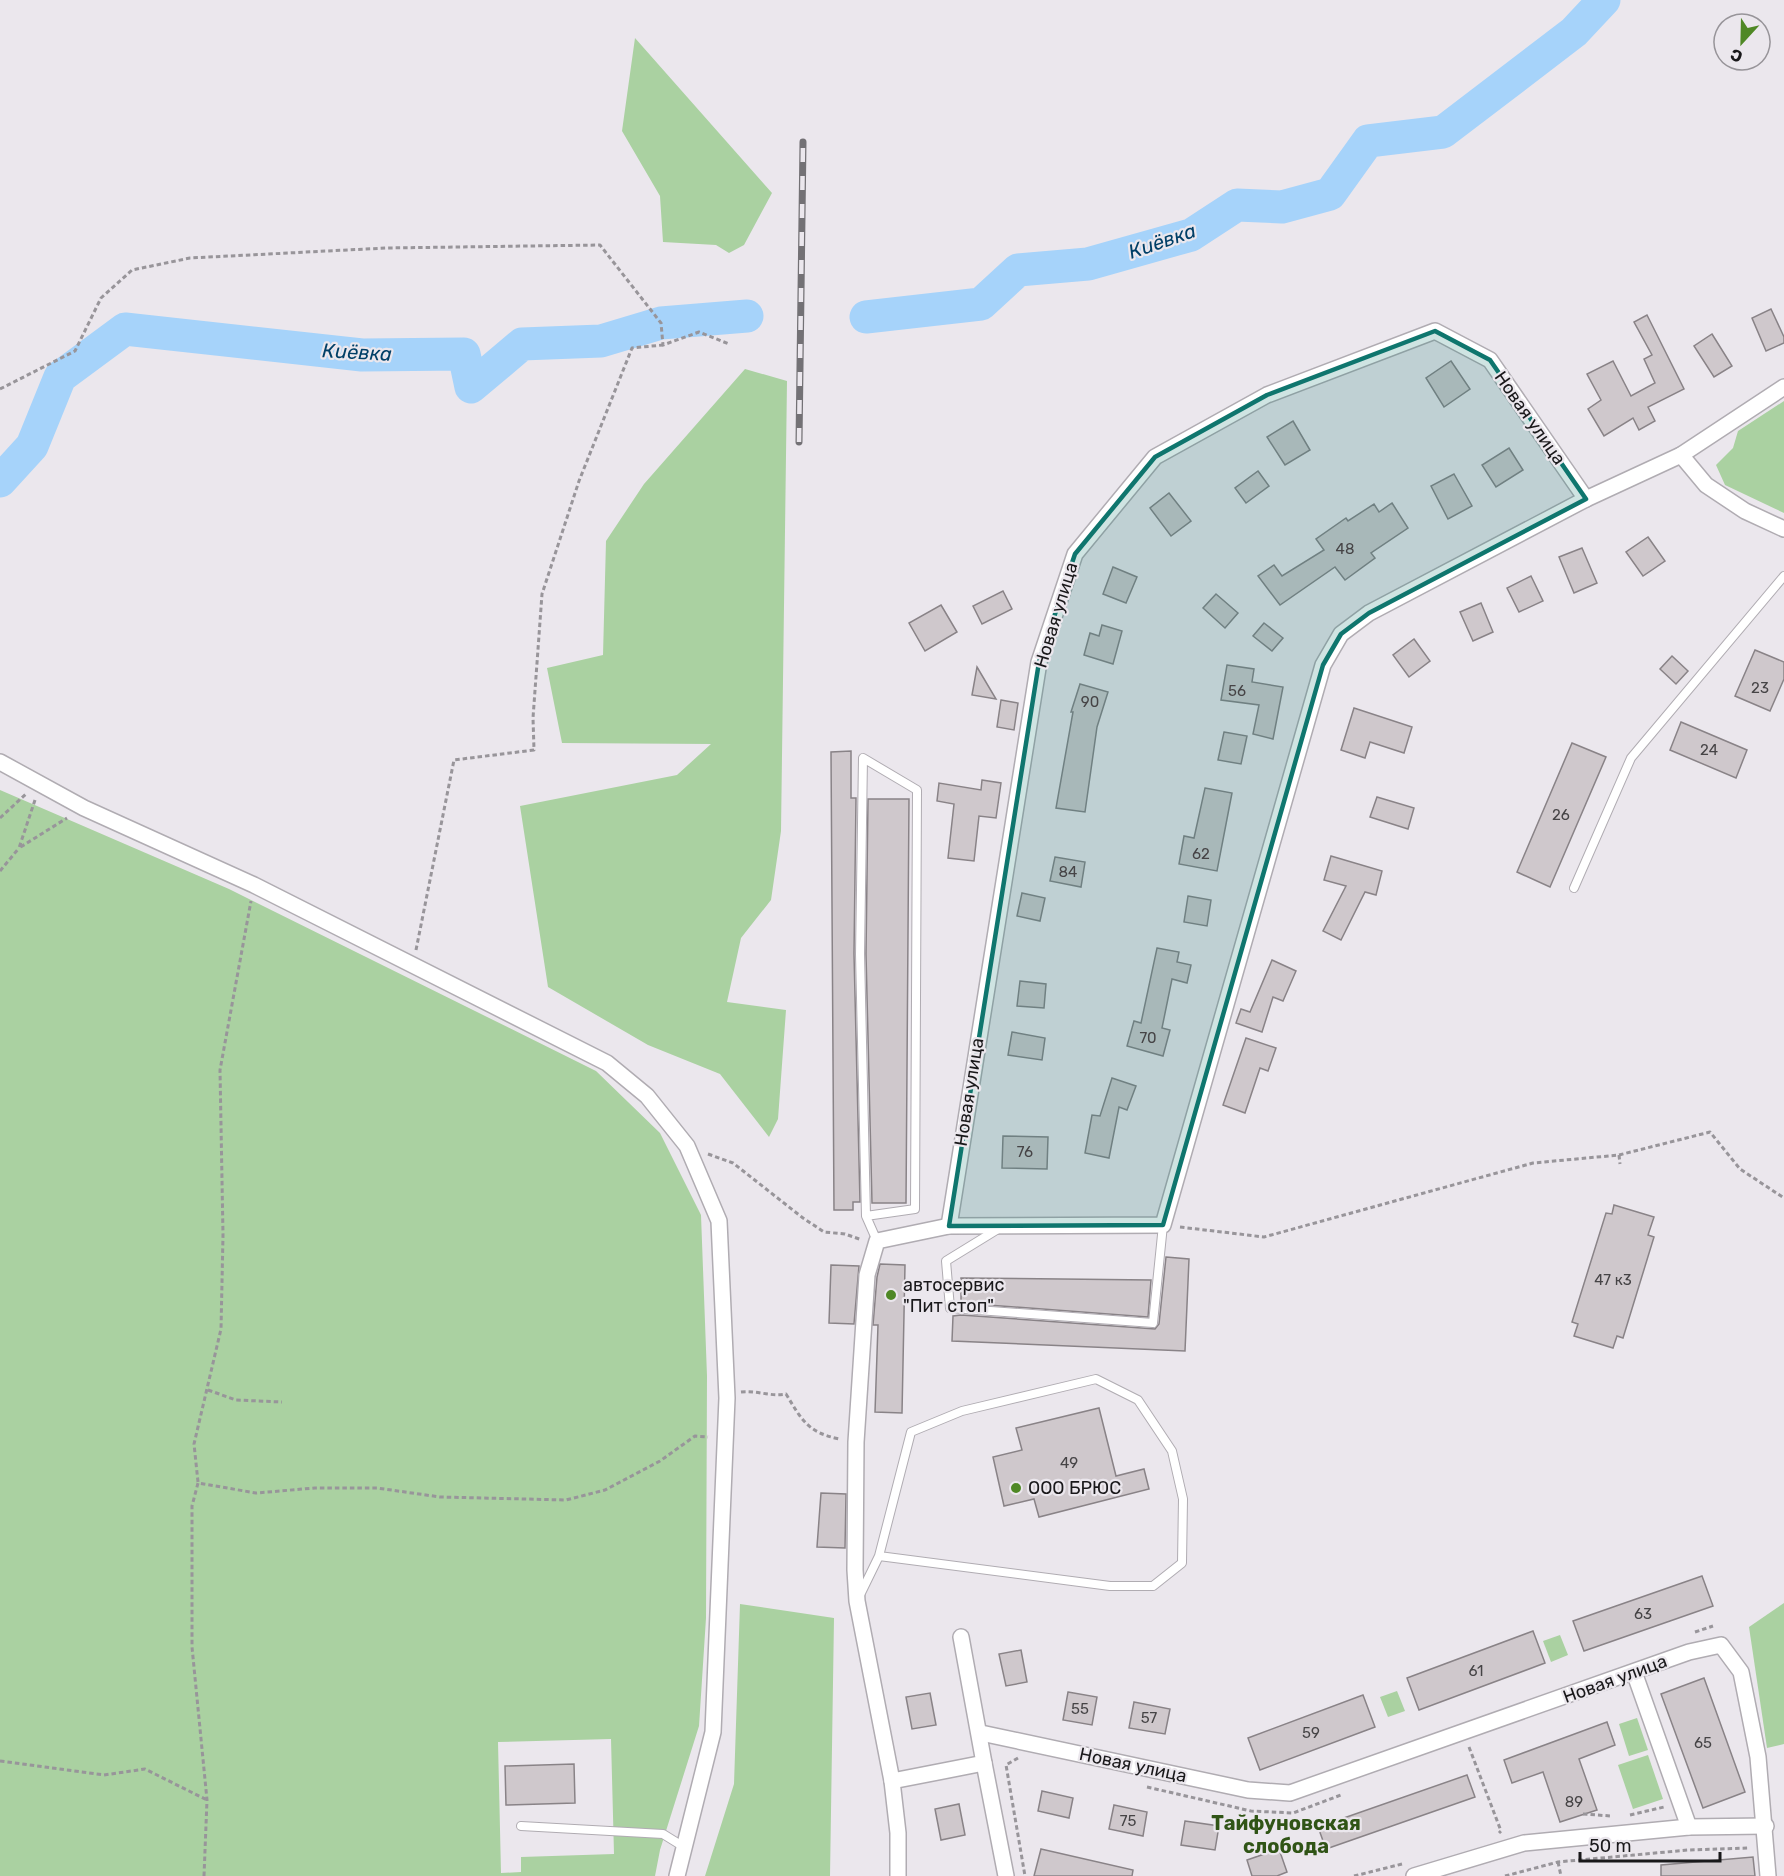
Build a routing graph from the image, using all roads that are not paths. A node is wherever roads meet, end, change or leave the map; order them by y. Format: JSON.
{"nodes":[{"id":1,"x":1784,"y":387,"type":"edge"},
{"id":2,"x":1682,"y":455,"type":"junction"},
{"id":3,"x":1586,"y":499,"type":"junction"},
{"id":4,"x":1784,"y":529,"type":"edge"},
{"id":5,"x":1784,"y":576,"type":"edge"},
{"id":6,"x":0,"y":762,"type":"edge"},
{"id":7,"x":1574,"y":888,"type":"dead end"},
{"id":8,"x":866,"y":1216,"type":"junction"},
{"id":9,"x":1163,"y":1225,"type":"junction"},
{"id":10,"x":949,"y":1226,"type":"junction"},
{"id":11,"x":1002,"y":1227,"type":"junction"},
{"id":12,"x":877,"y":1241,"type":"junction"},
{"id":13,"x":879,"y":1556,"type":"junction"},
{"id":14,"x":857,"y":1601,"type":"junction"},
{"id":15,"x":961,"y":1637,"type":"dead end"},
{"id":16,"x":1634,"y":1672,"type":"junction"},
{"id":17,"x":981,"y":1733,"type":"junction"},
{"id":18,"x":984,"y":1762,"type":"junction"},
{"id":19,"x":892,"y":1781,"type":"junction"},
{"id":20,"x":521,"y":1826,"type":"dead end"},
{"id":21,"x":1766,"y":1826,"type":"junction"},
{"id":22,"x":1689,"y":1827,"type":"junction"},
{"id":23,"x":684,"y":1847,"type":"junction"},
{"id":24,"x":677,"y":1876,"type":"edge"},
{"id":25,"x":898,"y":1876,"type":"edge"},
{"id":26,"x":1006,"y":1876,"type":"edge"},
{"id":27,"x":1414,"y":1876,"type":"edge"},
{"id":28,"x":1768,"y":1876,"type":"edge"}],
"edges":[{"from":1,"to":2,"type":"street"},
{"from":2,"to":3,"type":"street"},
{"from":2,"to":4,"type":"street"},
{"from":3,"to":9,"type":"street"},
{"from":3,"to":10,"type":"street","name":"Новая улица"},
{"from":5,"to":7,"type":"lane"},
{"from":6,"to":23,"type":"street"},
{"from":8,"to":8,"type":"lane"},
{"from":8,"to":12,"type":"lane"},
{"from":9,"to":11,"type":"street"},
{"from":9,"to":11,"type":"lane"},
{"from":10,"to":11,"type":"street"},
{"from":10,"to":12,"type":"street"},
{"from":12,"to":14,"type":"street"},
{"from":13,"to":13,"type":"lane"},
{"from":13,"to":14,"type":"lane"},
{"from":14,"to":19,"type":"street"},
{"from":15,"to":17,"type":"street"},
{"from":16,"to":17,"type":"street","name":"Новая улица"},
{"from":16,"to":21,"type":"street","name":"Новая улица"},
{"from":16,"to":22,"type":"street"},
{"from":17,"to":18,"type":"street"},
{"from":18,"to":19,"type":"street"},
{"from":18,"to":26,"type":"street"},
{"from":19,"to":25,"type":"street"},
{"from":20,"to":23,"type":"lane"},
{"from":21,"to":22,"type":"street"},
{"from":21,"to":28,"type":"street"},
{"from":22,"to":27,"type":"street"},
{"from":23,"to":24,"type":"street"}]}
